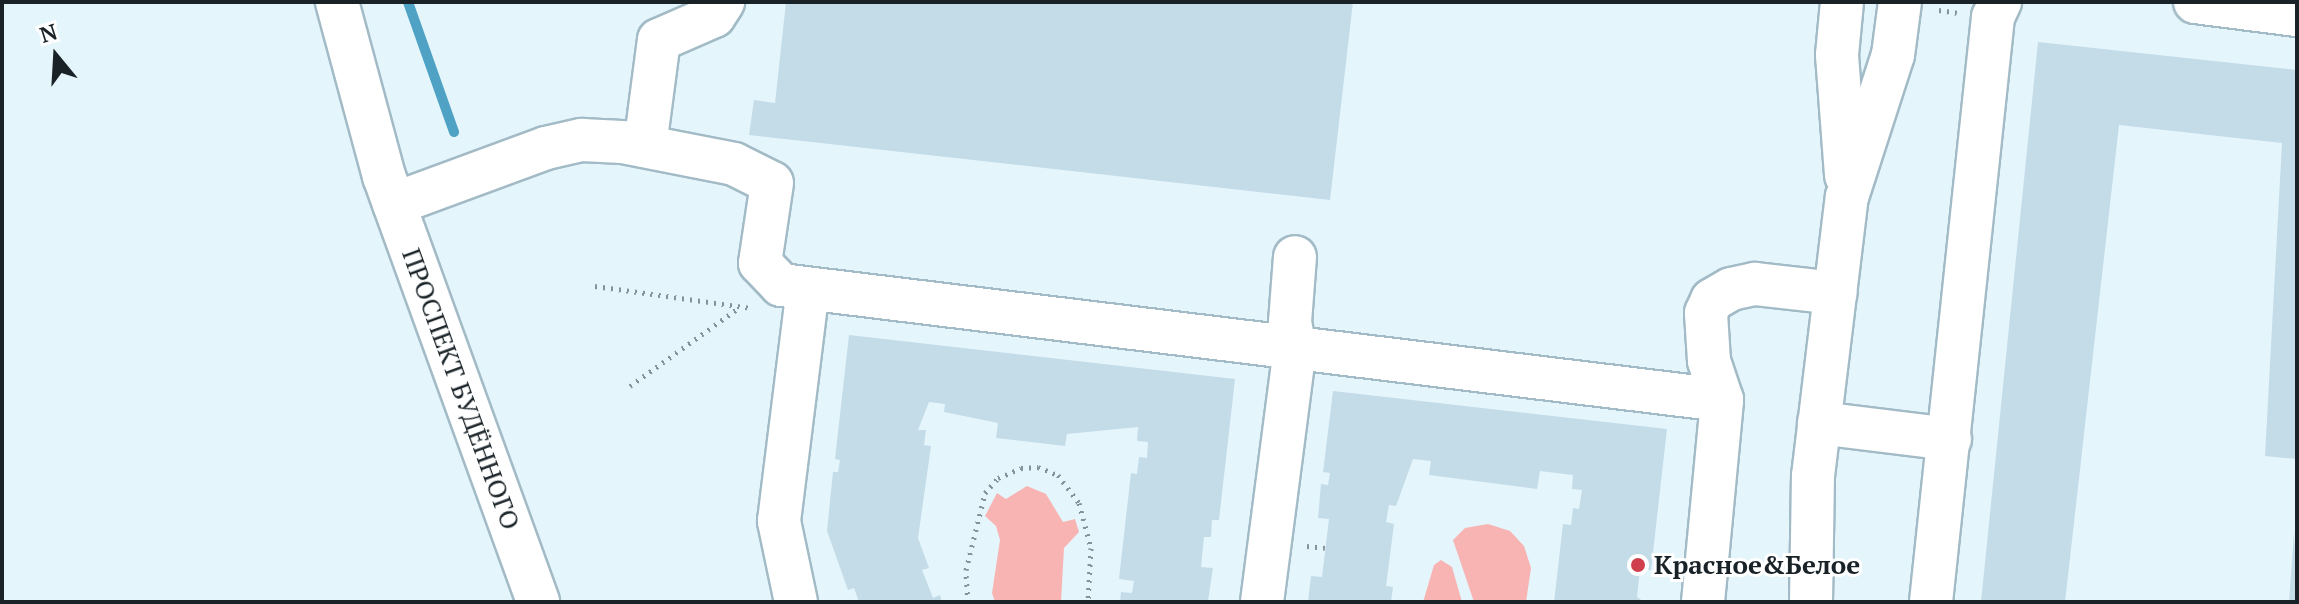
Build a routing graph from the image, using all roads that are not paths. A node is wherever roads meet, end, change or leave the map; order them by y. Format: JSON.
{"nodes":[{"id":1,"x":308,"y":2,"type":"edge"},
{"id":2,"x":337,"y":2,"type":"edge"},
{"id":3,"x":723,"y":2,"type":"edge"},
{"id":4,"x":1842,"y":2,"type":"edge"},
{"id":5,"x":1900,"y":2,"type":"edge"},
{"id":6,"x":2000,"y":2,"type":"edge"},
{"id":7,"x":2195,"y":2,"type":"edge"},
{"id":8,"x":2297,"y":15,"type":"edge"},
{"id":9,"x":645,"y":146,"type":"junction"},
{"id":10,"x":389,"y":190,"type":"junction"},
{"id":11,"x":1847,"y":197,"type":"junction"},
{"id":12,"x":1295,"y":257,"type":"dead end"},
{"id":13,"x":1835,"y":293,"type":"junction"},
{"id":14,"x":806,"y":303,"type":"junction"},
{"id":15,"x":1295,"y":348,"type":"junction"},
{"id":16,"x":1722,"y":400,"type":"junction"},
{"id":17,"x":1819,"y":423,"type":"junction"},
{"id":18,"x":1950,"y":439,"type":"junction"},
{"id":19,"x":538,"y":602,"type":"edge"},
{"id":20,"x":796,"y":602,"type":"edge"},
{"id":21,"x":1262,"y":602,"type":"edge"},
{"id":22,"x":1703,"y":602,"type":"edge"},
{"id":23,"x":1811,"y":602,"type":"edge"},
{"id":24,"x":1931,"y":602,"type":"edge"}],
"edges":[{"from":1,"to":10,"type":"street","name":"ПРОСПЕКТ БУДЁННОГО"},
{"from":2,"to":10,"type":"street","name":"ПРОСПЕКТ БУДЁННОГО"},
{"from":3,"to":9,"type":"street"},
{"from":4,"to":11,"type":"street"},
{"from":5,"to":11,"type":"street"},
{"from":6,"to":18,"type":"street"},
{"from":7,"to":8,"type":"street"},
{"from":9,"to":10,"type":"street"},
{"from":9,"to":14,"type":"street"},
{"from":10,"to":19,"type":"street","name":"ПРОСПЕКТ БУДЁННОГО"},
{"from":11,"to":13,"type":"street"},
{"from":12,"to":15,"type":"street"},
{"from":13,"to":16,"type":"street"},
{"from":13,"to":17,"type":"street"},
{"from":14,"to":15,"type":"street"},
{"from":14,"to":20,"type":"street"},
{"from":15,"to":16,"type":"street"},
{"from":15,"to":21,"type":"street"},
{"from":16,"to":22,"type":"street"},
{"from":17,"to":18,"type":"street"},
{"from":17,"to":23,"type":"street"},
{"from":18,"to":24,"type":"street"}]}
